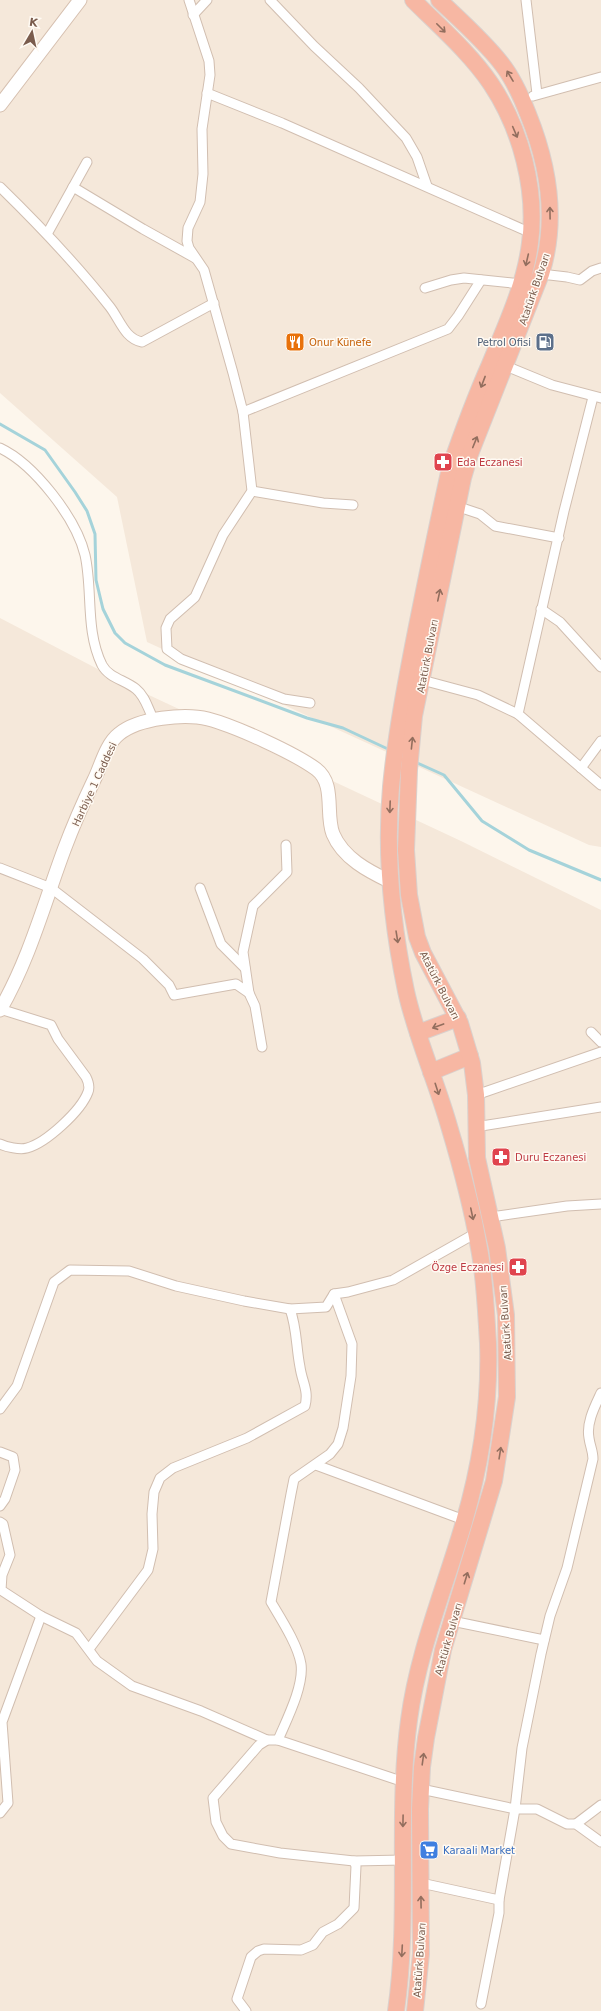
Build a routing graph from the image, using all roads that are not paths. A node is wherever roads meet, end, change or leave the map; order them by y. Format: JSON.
{"nodes":[{"id":1,"x":80,"y":0,"type":"edge"},
{"id":2,"x":189,"y":0,"type":"edge"},
{"id":3,"x":207,"y":0,"type":"edge"},
{"id":4,"x":270,"y":0,"type":"edge"},
{"id":5,"x":413,"y":0,"type":"edge"},
{"id":6,"x":439,"y":0,"type":"edge"},
{"id":7,"x":526,"y":0,"type":"edge"},
{"id":8,"x":193,"y":15,"type":"junction"},
{"id":9,"x":601,"y":77,"type":"edge"},
{"id":10,"x":207,"y":93,"type":"junction"},
{"id":11,"x":537,"y":94,"type":"junction"},
{"id":12,"x":522,"y":100,"type":"junction"},
{"id":13,"x":0,"y":105,"type":"edge"},
{"id":14,"x":88,"y":162,"type":"dead end"},
{"id":15,"x":427,"y":186,"type":"junction"},
{"id":16,"x":0,"y":187,"type":"edge"},
{"id":17,"x":73,"y":187,"type":"junction"},
{"id":18,"x":531,"y":233,"type":"junction"},
{"id":19,"x":47,"y":234,"type":"junction"},
{"id":20,"x":197,"y":259,"type":"junction"},
{"id":21,"x":601,"y":268,"type":"edge"},
{"id":22,"x":541,"y":274,"type":"junction"},
{"id":23,"x":482,"y":280,"type":"junction"},
{"id":24,"x":521,"y":284,"type":"junction"},
{"id":25,"x":425,"y":288,"type":"dead end"},
{"id":26,"x":214,"y":303,"type":"junction"},
{"id":27,"x":504,"y":356,"type":"junction"},
{"id":28,"x":597,"y":398,"type":"edge"},
{"id":29,"x":243,"y":412,"type":"junction"},
{"id":30,"x":0,"y":448,"type":"edge"},
{"id":31,"x":252,"y":491,"type":"junction"},
{"id":32,"x":354,"y":505,"type":"dead end"},
{"id":33,"x":456,"y":506,"type":"junction"},
{"id":34,"x":559,"y":538,"type":"junction"},
{"id":35,"x":542,"y":609,"type":"junction"},
{"id":36,"x":601,"y":667,"type":"edge"},
{"id":37,"x":422,"y":680,"type":"junction"},
{"id":38,"x":310,"y":703,"type":"dead end"},
{"id":39,"x":518,"y":714,"type":"junction"},
{"id":40,"x":407,"y":715,"type":"junction"},
{"id":41,"x":154,"y":720,"type":"junction"},
{"id":42,"x":601,"y":741,"type":"edge"},
{"id":43,"x":581,"y":768,"type":"junction"},
{"id":44,"x":401,"y":769,"type":"junction"},
{"id":45,"x":601,"y":785,"type":"edge"},
{"id":46,"x":286,"y":845,"type":"dead end"},
{"id":47,"x":0,"y":868,"type":"edge"},
{"id":48,"x":390,"y":882,"type":"junction"},
{"id":49,"x":51,"y":888,"type":"junction"},
{"id":50,"x":200,"y":888,"type":"dead end"},
{"id":51,"x":245,"y":968,"type":"junction"},
{"id":52,"x":249,"y":993,"type":"junction"},
{"id":53,"x":0,"y":1009,"type":"edge"},
{"id":54,"x":458,"y":1018,"type":"junction"},
{"id":55,"x":591,"y":1032,"type":"dead end"},
{"id":56,"x":418,"y":1033,"type":"junction"},
{"id":57,"x":601,"y":1042,"type":"edge"},
{"id":58,"x":262,"y":1047,"type":"dead end"},
{"id":59,"x":601,"y":1052,"type":"edge"},
{"id":60,"x":470,"y":1056,"type":"junction"},
{"id":61,"x":431,"y":1072,"type":"junction"},
{"id":62,"x":476,"y":1095,"type":"junction"},
{"id":63,"x":601,"y":1107,"type":"edge"},
{"id":64,"x":475,"y":1127,"type":"junction"},
{"id":65,"x":0,"y":1144,"type":"edge"},
{"id":66,"x":601,"y":1204,"type":"edge"},
{"id":67,"x":491,"y":1217,"type":"junction"},
{"id":68,"x":476,"y":1233,"type":"junction"},
{"id":69,"x":334,"y":1294,"type":"junction"},
{"id":70,"x":290,"y":1309,"type":"junction"},
{"id":71,"x":601,"y":1393,"type":"edge"},
{"id":72,"x":0,"y":1409,"type":"edge"},
{"id":73,"x":597,"y":1450,"type":"edge"},
{"id":74,"x":0,"y":1452,"type":"edge"},
{"id":75,"x":316,"y":1465,"type":"junction"},
{"id":76,"x":0,"y":1506,"type":"edge"},
{"id":77,"x":464,"y":1520,"type":"junction"},
{"id":78,"x":0,"y":1522,"type":"edge"},
{"id":79,"x":41,"y":1616,"type":"junction"},
{"id":80,"x":452,"y":1621,"type":"junction"},
{"id":81,"x":544,"y":1640,"type":"junction"},
{"id":82,"x":89,"y":1648,"type":"junction"},
{"id":83,"x":266,"y":1740,"type":"junction"},
{"id":84,"x":278,"y":1740,"type":"junction"},
{"id":85,"x":404,"y":1782,"type":"junction"},
{"id":86,"x":421,"y":1789,"type":"junction"},
{"id":87,"x":601,"y":1805,"type":"edge"},
{"id":88,"x":515,"y":1809,"type":"junction"},
{"id":89,"x":0,"y":1813,"type":"edge"},
{"id":90,"x":576,"y":1824,"type":"junction"},
{"id":91,"x":601,"y":1842,"type":"edge"},
{"id":92,"x":403,"y":1860,"type":"junction"},
{"id":93,"x":354,"y":1861,"type":"junction"},
{"id":94,"x":421,"y":1883,"type":"junction"},
{"id":95,"x":499,"y":1900,"type":"junction"},
{"id":96,"x":481,"y":2004,"type":"dead end"},
{"id":97,"x":246,"y":2011,"type":"edge"},
{"id":98,"x":396,"y":2011,"type":"edge"},
{"id":99,"x":415,"y":2011,"type":"edge"}],
"edges":[{"from":1,"to":13,"type":"street"},
{"from":2,"to":8,"type":"street"},
{"from":3,"to":8,"type":"street"},
{"from":4,"to":15,"type":"street"},
{"from":5,"to":18,"type":"highway","name":"Atatürk Bulvarı","one_way":true},
{"from":12,"to":6,"type":"highway","name":"Atatürk Bulvarı","one_way":true},
{"from":7,"to":11,"type":"street"},
{"from":8,"to":10,"type":"street"},
{"from":9,"to":11,"type":"street"},
{"from":10,"to":15,"type":"street"},
{"from":10,"to":20,"type":"street"},
{"from":11,"to":12,"type":"street"},
{"from":22,"to":12,"type":"highway","name":"Atatürk Bulvarı","one_way":true},
{"from":14,"to":17,"type":"street"},
{"from":15,"to":18,"type":"street"},
{"from":16,"to":19,"type":"street"},
{"from":17,"to":19,"type":"street"},
{"from":17,"to":20,"type":"street"},
{"from":18,"to":24,"type":"highway","name":"Atatürk Bulvarı","one_way":true},
{"from":19,"to":26,"type":"street"},
{"from":20,"to":26,"type":"street"},
{"from":21,"to":22,"type":"street"},
{"from":22,"to":27,"type":"highway","name":"Atatürk Bulvarı"},
{"from":23,"to":24,"type":"street"},
{"from":23,"to":25,"type":"street"},
{"from":23,"to":29,"type":"street"},
{"from":24,"to":27,"type":"highway","name":"Atatürk Bulvarı"},
{"from":26,"to":29,"type":"street"},
{"from":27,"to":28,"type":"street"},
{"from":33,"to":27,"type":"highway","name":"Atatürk Bulvarı","one_way":true},
{"from":27,"to":40,"type":"highway","name":"Atatürk Bulvarı","one_way":true},
{"from":28,"to":34,"type":"street"},
{"from":29,"to":31,"type":"street"},
{"from":30,"to":41,"type":"street"},
{"from":31,"to":32,"type":"street"},
{"from":31,"to":38,"type":"street"},
{"from":33,"to":34,"type":"street"},
{"from":37,"to":33,"type":"highway","name":"Atatürk Bulvarı","one_way":true},
{"from":34,"to":35,"type":"street"},
{"from":35,"to":36,"type":"street"},
{"from":35,"to":39,"type":"street"},
{"from":37,"to":39,"type":"street"},
{"from":37,"to":40,"type":"highway","name":"Atatürk Bulvarı"},
{"from":39,"to":43,"type":"street"},
{"from":40,"to":44,"type":"highway","name":"Atatürk Bulvarı"},
{"from":41,"to":48,"type":"street","name":"Harbiye 1 Caddesi"},
{"from":41,"to":49,"type":"street","name":"Harbiye 1 Caddesi"},
{"from":42,"to":43,"type":"street"},
{"from":43,"to":45,"type":"street"},
{"from":44,"to":48,"type":"highway","name":"Atatürk Bulvarı","one_way":true},
{"from":44,"to":54,"type":"highway","name":"Atatürk Bulvarı"},
{"from":46,"to":51,"type":"street"},
{"from":47,"to":49,"type":"street"},
{"from":48,"to":56,"type":"highway","name":"Atatürk Bulvarı","one_way":true},
{"from":49,"to":52,"type":"street"},
{"from":49,"to":53,"type":"street","name":"Harbiye 1 Caddesi"},
{"from":50,"to":51,"type":"street"},
{"from":51,"to":52,"type":"street"},
{"from":52,"to":58,"type":"street"},
{"from":53,"to":65,"type":"street"},
{"from":54,"to":56,"type":"highway","one_way":true},
{"from":54,"to":60,"type":"highway","name":"Atatürk Bulvarı"},
{"from":55,"to":57,"type":"street"},
{"from":56,"to":61,"type":"highway","name":"Atatürk Bulvarı"},
{"from":59,"to":62,"type":"street"},
{"from":60,"to":61,"type":"highway"},
{"from":60,"to":62,"type":"highway","name":"Atatürk Bulvarı"},
{"from":61,"to":68,"type":"highway","name":"Atatürk Bulvarı","one_way":true},
{"from":62,"to":64,"type":"highway","name":"Atatürk Bulvarı"},
{"from":63,"to":64,"type":"street"},
{"from":64,"to":67,"type":"highway","name":"Atatürk Bulvarı"},
{"from":66,"to":67,"type":"street"},
{"from":80,"to":67,"type":"highway","name":"Atatürk Bulvarı","one_way":true},
{"from":68,"to":69,"type":"street"},
{"from":68,"to":77,"type":"highway","name":"Atatürk Bulvarı"},
{"from":69,"to":70,"type":"street"},
{"from":69,"to":75,"type":"street"},
{"from":70,"to":72,"type":"street"},
{"from":70,"to":82,"type":"street"},
{"from":71,"to":73,"type":"street"},
{"from":73,"to":81,"type":"street"},
{"from":74,"to":76,"type":"street"},
{"from":75,"to":77,"type":"street"},
{"from":75,"to":84,"type":"street"},
{"from":77,"to":85,"type":"highway","name":"Atatürk Bulvarı"},
{"from":78,"to":79,"type":"street"},
{"from":79,"to":82,"type":"street"},
{"from":79,"to":89,"type":"street"},
{"from":80,"to":81,"type":"street"},
{"from":86,"to":80,"type":"highway","name":"Atatürk Bulvarı","one_way":true},
{"from":81,"to":88,"type":"street"},
{"from":82,"to":83,"type":"street"},
{"from":83,"to":84,"type":"street"},
{"from":83,"to":93,"type":"street"},
{"from":84,"to":85,"type":"street"},
{"from":85,"to":86,"type":"highway"},
{"from":85,"to":92,"type":"highway","name":"Atatürk Bulvarı","one_way":true},
{"from":86,"to":88,"type":"street"},
{"from":86,"to":94,"type":"highway","name":"Atatürk Bulvarı"},
{"from":87,"to":90,"type":"street"},
{"from":88,"to":90,"type":"street"},
{"from":88,"to":95,"type":"street"},
{"from":90,"to":91,"type":"street"},
{"from":92,"to":93,"type":"street"},
{"from":92,"to":98,"type":"highway","name":"Atatürk Bulvarı","one_way":true},
{"from":93,"to":97,"type":"street"},
{"from":94,"to":95,"type":"street"},
{"from":99,"to":94,"type":"highway","name":"Atatürk Bulvarı","one_way":true},
{"from":95,"to":96,"type":"street"}]}
